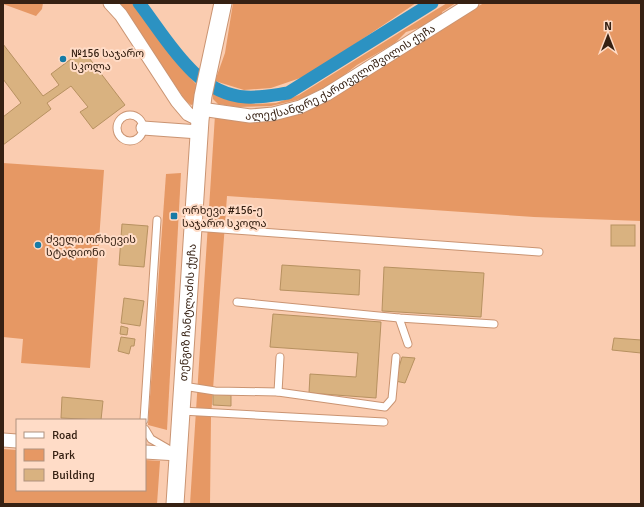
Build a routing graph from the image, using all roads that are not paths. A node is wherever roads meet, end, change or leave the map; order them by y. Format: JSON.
{"nodes":[{"id":1,"x":110,"y":3,"type":"edge"},
{"id":2,"x":223,"y":3,"type":"edge"},
{"id":3,"x":472,"y":3,"type":"edge"},
{"id":4,"x":201,"y":114,"type":"junction"},
{"id":5,"x":143,"y":128,"type":"dead end"},
{"id":6,"x":157,"y":220,"type":"dead end"},
{"id":7,"x":193,"y":227,"type":"junction"},
{"id":8,"x":539,"y":252,"type":"dead end"},
{"id":9,"x":237,"y":302,"type":"dead end"},
{"id":10,"x":399,"y":318,"type":"junction"},
{"id":11,"x":494,"y":324,"type":"dead end"},
{"id":12,"x":408,"y":344,"type":"dead end"},
{"id":13,"x":280,"y":357,"type":"dead end"},
{"id":14,"x":396,"y":357,"type":"dead end"},
{"id":15,"x":182,"y":386,"type":"junction"},
{"id":16,"x":278,"y":392,"type":"junction"},
{"id":17,"x":181,"y":411,"type":"junction"},
{"id":18,"x":144,"y":419,"type":"edge"},
{"id":19,"x":384,"y":422,"type":"dead end"},
{"id":20,"x":146,"y":431,"type":"edge"},
{"id":21,"x":3,"y":440,"type":"edge"},
{"id":22,"x":16,"y":441,"type":"edge"},
{"id":23,"x":146,"y":452,"type":"edge"},
{"id":24,"x":178,"y":454,"type":"junction"},
{"id":25,"x":175,"y":504,"type":"edge"}],
"edges":[{"from":1,"to":4,"type":"street"},
{"from":2,"to":4,"type":"street","name":"თენგიზ ჩანტლაძის ქუჩა"},
{"from":3,"to":4,"type":"street","name":"ალექსანდრე ქართველიშვილის ქუჩა"},
{"from":4,"to":5,"type":"street","name":"ალექსანდრე ქართველიშვილის ქუჩა"},
{"from":4,"to":7,"type":"street","name":"თენგიზ ჩანტლაძის ქუჩა"},
{"from":6,"to":18,"type":"lane"},
{"from":7,"to":8,"type":"lane"},
{"from":7,"to":15,"type":"street","name":"თენგიზ ჩანტლაძის ქუჩა"},
{"from":9,"to":10,"type":"lane"},
{"from":10,"to":11,"type":"lane"},
{"from":10,"to":12,"type":"lane"},
{"from":13,"to":16,"type":"lane"},
{"from":14,"to":16,"type":"lane"},
{"from":15,"to":16,"type":"lane"},
{"from":15,"to":17,"type":"street","name":"თენგიზ ჩანტლაძის ქუჩა"},
{"from":17,"to":19,"type":"lane"},
{"from":17,"to":24,"type":"street","name":"თენგიზ ჩანტლაძის ქუჩა"},
{"from":20,"to":24,"type":"lane"},
{"from":21,"to":22,"type":"street"},
{"from":23,"to":24,"type":"street"},
{"from":24,"to":25,"type":"street","name":"თენგიზ ჩანტლაძის ქუჩა"}]}
